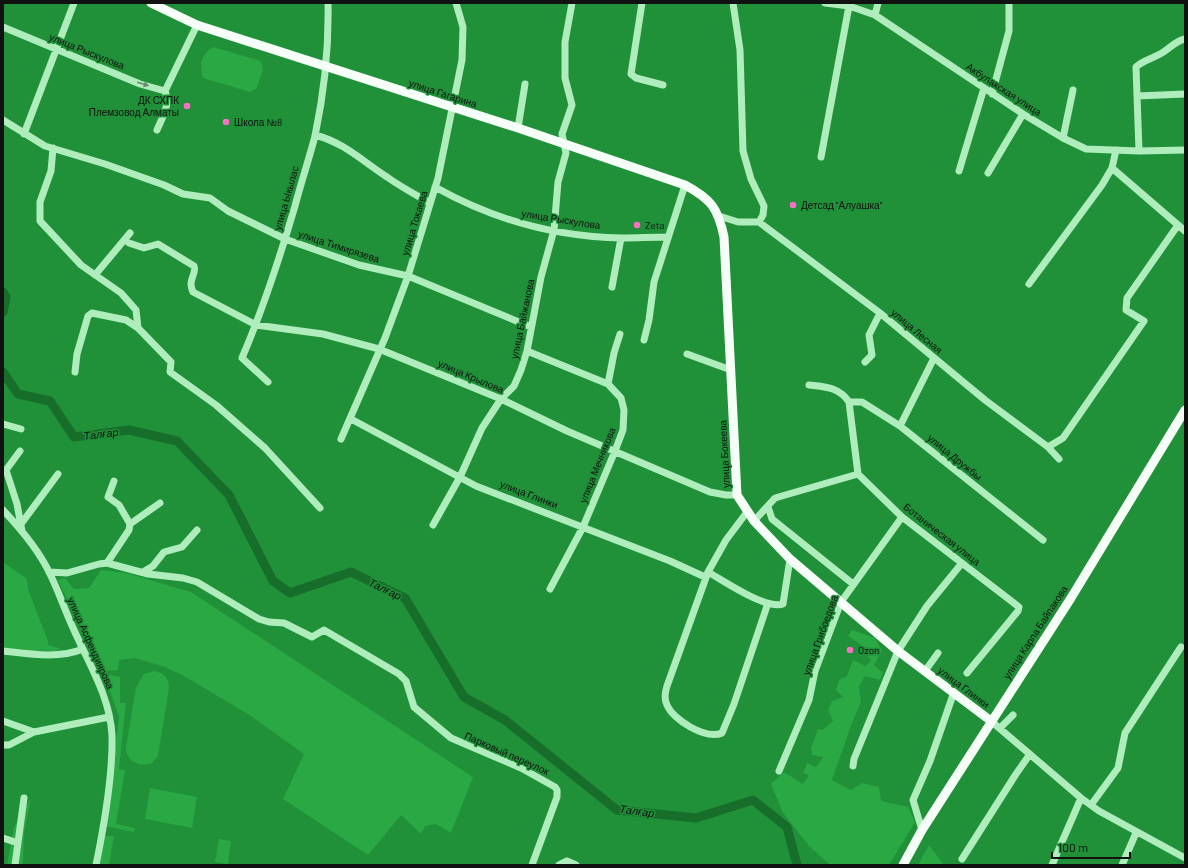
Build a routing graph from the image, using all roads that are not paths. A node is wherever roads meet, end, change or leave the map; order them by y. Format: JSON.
{"nodes":[{"id":1,"x":74,"y":3,"type":"edge"},
{"id":2,"x":152,"y":3,"type":"edge"},
{"id":3,"x":328,"y":3,"type":"edge"},
{"id":4,"x":456,"y":3,"type":"edge"},
{"id":5,"x":571,"y":3,"type":"edge"},
{"id":6,"x":642,"y":3,"type":"edge"},
{"id":7,"x":733,"y":3,"type":"edge"},
{"id":8,"x":825,"y":3,"type":"edge"},
{"id":9,"x":878,"y":3,"type":"edge"},
{"id":10,"x":1009,"y":3,"type":"edge"},
{"id":11,"x":849,"y":6,"type":"junction"},
{"id":12,"x":875,"y":14,"type":"junction"},
{"id":13,"x":197,"y":24,"type":"junction"},
{"id":14,"x":3,"y":27,"type":"edge"},
{"id":15,"x":1185,"y":39,"type":"edge"},
{"id":16,"x":56,"y":50,"type":"junction"},
{"id":17,"x":325,"y":67,"type":"junction"},
{"id":18,"x":525,"y":84,"type":"dead end"},
{"id":19,"x":663,"y":85,"type":"dead end"},
{"id":20,"x":984,"y":88,"type":"junction"},
{"id":21,"x":1073,"y":90,"type":"dead end"},
{"id":22,"x":165,"y":91,"type":"junction"},
{"id":23,"x":992,"y":94,"type":"junction"},
{"id":24,"x":1185,"y":94,"type":"edge"},
{"id":25,"x":1137,"y":96,"type":"junction"},
{"id":26,"x":453,"y":108,"type":"junction"},
{"id":27,"x":1023,"y":114,"type":"junction"},
{"id":28,"x":3,"y":120,"type":"edge"},
{"id":29,"x":518,"y":128,"type":"junction"},
{"id":30,"x":157,"y":130,"type":"dead end"},
{"id":31,"x":24,"y":134,"type":"junction"},
{"id":32,"x":562,"y":134,"type":"junction"},
{"id":33,"x":315,"y":136,"type":"junction"},
{"id":34,"x":1063,"y":138,"type":"junction"},
{"id":35,"x":551,"y":140,"type":"junction"},
{"id":36,"x":564,"y":144,"type":"junction"},
{"id":37,"x":53,"y":148,"type":"junction"},
{"id":38,"x":1116,"y":150,"type":"junction"},
{"id":39,"x":1185,"y":150,"type":"edge"},
{"id":40,"x":1139,"y":151,"type":"junction"},
{"id":41,"x":821,"y":157,"type":"dead end"},
{"id":42,"x":1112,"y":168,"type":"junction"},
{"id":43,"x":959,"y":171,"type":"dead end"},
{"id":44,"x":988,"y":173,"type":"dead end"},
{"id":45,"x":685,"y":186,"type":"junction"},
{"id":46,"x":435,"y":187,"type":"junction"},
{"id":47,"x":430,"y":203,"type":"junction"},
{"id":48,"x":719,"y":216,"type":"junction"},
{"id":49,"x":759,"y":222,"type":"junction"},
{"id":50,"x":1178,"y":225,"type":"junction"},
{"id":51,"x":554,"y":230,"type":"junction"},
{"id":52,"x":1185,"y":231,"type":"edge"},
{"id":53,"x":130,"y":233,"type":"dead end"},
{"id":54,"x":668,"y":237,"type":"junction"},
{"id":55,"x":621,"y":238,"type":"junction"},
{"id":56,"x":285,"y":239,"type":"junction"},
{"id":57,"x":129,"y":243,"type":"dead end"},
{"id":58,"x":95,"y":275,"type":"junction"},
{"id":59,"x":408,"y":276,"type":"junction"},
{"id":60,"x":1029,"y":284,"type":"dead end"},
{"id":61,"x":612,"y":287,"type":"dead end"},
{"id":62,"x":880,"y":313,"type":"junction"},
{"id":63,"x":256,"y":325,"type":"junction"},
{"id":64,"x":531,"y":327,"type":"junction"},
{"id":65,"x":138,"y":328,"type":"junction"},
{"id":66,"x":620,"y":334,"type":"dead end"},
{"id":67,"x":644,"y":340,"type":"dead end"},
{"id":68,"x":379,"y":349,"type":"junction"},
{"id":69,"x":527,"y":351,"type":"junction"},
{"id":70,"x":687,"y":354,"type":"dead end"},
{"id":71,"x":934,"y":358,"type":"junction"},
{"id":72,"x":865,"y":362,"type":"dead end"},
{"id":73,"x":731,"y":370,"type":"junction"},
{"id":74,"x":75,"y":372,"type":"dead end"},
{"id":75,"x":268,"y":382,"type":"dead end"},
{"id":76,"x":608,"y":384,"type":"junction"},
{"id":77,"x":809,"y":385,"type":"dead end"},
{"id":78,"x":500,"y":399,"type":"junction"},
{"id":79,"x":849,"y":402,"type":"junction"},
{"id":80,"x":1185,"y":410,"type":"edge"},
{"id":81,"x":351,"y":418,"type":"junction"},
{"id":82,"x":3,"y":424,"type":"edge"},
{"id":83,"x":900,"y":426,"type":"junction"},
{"id":84,"x":20,"y":429,"type":"dead end"},
{"id":85,"x":341,"y":439,"type":"dead end"},
{"id":86,"x":1048,"y":447,"type":"junction"},
{"id":87,"x":20,"y":451,"type":"dead end"},
{"id":88,"x":615,"y":451,"type":"junction"},
{"id":89,"x":1059,"y":459,"type":"dead end"},
{"id":90,"x":58,"y":474,"type":"dead end"},
{"id":91,"x":858,"y":474,"type":"junction"},
{"id":92,"x":460,"y":477,"type":"junction"},
{"id":93,"x":114,"y":481,"type":"dead end"},
{"id":94,"x":737,"y":495,"type":"junction"},
{"id":95,"x":160,"y":503,"type":"dead end"},
{"id":96,"x":768,"y":507,"type":"junction"},
{"id":97,"x":320,"y":508,"type":"dead end"},
{"id":98,"x":3,"y":510,"type":"edge"},
{"id":99,"x":747,"y":512,"type":"junction"},
{"id":100,"x":902,"y":517,"type":"junction"},
{"id":101,"x":754,"y":521,"type":"junction"},
{"id":102,"x":21,"y":524,"type":"junction"},
{"id":103,"x":130,"y":524,"type":"junction"},
{"id":104,"x":433,"y":525,"type":"dead end"},
{"id":105,"x":583,"y":527,"type":"junction"},
{"id":106,"x":197,"y":530,"type":"dead end"},
{"id":107,"x":23,"y":533,"type":"junction"},
{"id":108,"x":1043,"y":540,"type":"dead end"},
{"id":109,"x":790,"y":559,"type":"junction"},
{"id":110,"x":107,"y":563,"type":"junction"},
{"id":111,"x":962,"y":563,"type":"junction"},
{"id":112,"x":50,"y":572,"type":"junction"},
{"id":113,"x":143,"y":572,"type":"junction"},
{"id":114,"x":706,"y":575,"type":"junction"},
{"id":115,"x":853,"y":584,"type":"junction"},
{"id":116,"x":550,"y":589,"type":"dead end"},
{"id":117,"x":840,"y":602,"type":"junction"},
{"id":118,"x":768,"y":603,"type":"junction"},
{"id":119,"x":1181,"y":647,"type":"dead end"},
{"id":120,"x":83,"y":649,"type":"junction"},
{"id":121,"x":3,"y":651,"type":"edge"},
{"id":122,"x":898,"y":651,"type":"junction"},
{"id":123,"x":938,"y":653,"type":"dead end"},
{"id":124,"x":925,"y":672,"type":"junction"},
{"id":125,"x":967,"y":673,"type":"dead end"},
{"id":126,"x":954,"y":692,"type":"junction"},
{"id":127,"x":1013,"y":715,"type":"dead end"},
{"id":128,"x":109,"y":717,"type":"junction"},
{"id":129,"x":3,"y":721,"type":"edge"},
{"id":130,"x":991,"y":721,"type":"junction"},
{"id":131,"x":1000,"y":728,"type":"junction"},
{"id":132,"x":34,"y":732,"type":"junction"},
{"id":133,"x":3,"y":745,"type":"edge"},
{"id":134,"x":1030,"y":754,"type":"junction"},
{"id":135,"x":853,"y":766,"type":"dead end"},
{"id":136,"x":779,"y":772,"type":"dead end"},
{"id":137,"x":24,"y":798,"type":"dead end"},
{"id":138,"x":1081,"y":798,"type":"junction"},
{"id":139,"x":1091,"y":805,"type":"junction"},
{"id":140,"x":922,"y":830,"type":"junction"},
{"id":141,"x":1136,"y":833,"type":"junction"},
{"id":142,"x":3,"y":838,"type":"edge"},
{"id":143,"x":18,"y":842,"type":"junction"},
{"id":144,"x":1185,"y":858,"type":"edge"},
{"id":145,"x":962,"y":859,"type":"dead end"},
{"id":146,"x":14,"y":865,"type":"edge"},
{"id":147,"x":96,"y":865,"type":"edge"},
{"id":148,"x":532,"y":865,"type":"edge"},
{"id":149,"x":559,"y":865,"type":"edge"},
{"id":150,"x":576,"y":865,"type":"edge"},
{"id":151,"x":903,"y":865,"type":"edge"},
{"id":152,"x":1052,"y":865,"type":"edge"},
{"id":153,"x":1122,"y":865,"type":"edge"}],
"edges":[{"from":1,"to":16,"type":"street"},
{"from":2,"to":13,"type":"main road","name":"улица Гагарина"},
{"from":3,"to":17,"type":"street","name":"улица Ыкылас"},
{"from":4,"to":26,"type":"street","name":"улица Токаева"},
{"from":5,"to":32,"type":"street"},
{"from":6,"to":19,"type":"street"},
{"from":7,"to":49,"type":"street"},
{"from":8,"to":11,"type":"street","name":"Акбулакская улица"},
{"from":9,"to":12,"type":"street"},
{"from":10,"to":23,"type":"street"},
{"from":11,"to":12,"type":"street","name":"Акбулакская улица"},
{"from":11,"to":41,"type":"street"},
{"from":12,"to":20,"type":"street","name":"Акбулакская улица"},
{"from":13,"to":17,"type":"main road","name":"улица Гагарина"},
{"from":13,"to":22,"type":"street"},
{"from":14,"to":16,"type":"street","name":"улица Рыскулова"},
{"from":15,"to":25,"type":"street"},
{"from":16,"to":22,"type":"street","name":"улица Рыскулова","one_way":true},
{"from":16,"to":31,"type":"street"},
{"from":17,"to":26,"type":"main road","name":"улица Гагарина"},
{"from":17,"to":33,"type":"street","name":"улица Ыкылас"},
{"from":18,"to":29,"type":"street"},
{"from":20,"to":23,"type":"street","name":"Акбулакская улица"},
{"from":20,"to":43,"type":"street"},
{"from":21,"to":34,"type":"street"},
{"from":22,"to":30,"type":"street"},
{"from":23,"to":27,"type":"street","name":"Акбулакская улица"},
{"from":24,"to":25,"type":"street"},
{"from":25,"to":40,"type":"street"},
{"from":26,"to":29,"type":"main road","name":"улица Гагарина"},
{"from":26,"to":46,"type":"street","name":"улица Токаева"},
{"from":27,"to":34,"type":"street","name":"Акбулакская улица"},
{"from":27,"to":44,"type":"street"},
{"from":28,"to":31,"type":"street","name":"улица Тимирязева"},
{"from":29,"to":35,"type":"main road","name":"улица Гагарина"},
{"from":31,"to":37,"type":"street","name":"улица Тимирязева"},
{"from":32,"to":35,"type":"street"},
{"from":32,"to":36,"type":"street","name":"улица Байжанова"},
{"from":33,"to":47,"type":"street"},
{"from":33,"to":56,"type":"street","name":"улица Ыкылас"},
{"from":34,"to":38,"type":"street","name":"Акбулакская улица"},
{"from":35,"to":36,"type":"main road","name":"улица Гагарина"},
{"from":36,"to":45,"type":"main road","name":"улица Гагарина"},
{"from":36,"to":51,"type":"street","name":"улица Байжанова"},
{"from":37,"to":56,"type":"street","name":"улица Тимирязева"},
{"from":37,"to":58,"type":"street"},
{"from":38,"to":40,"type":"street","name":"Акбулакская улица"},
{"from":38,"to":42,"type":"street"},
{"from":39,"to":40,"type":"street","name":"Акбулакская улица"},
{"from":42,"to":50,"type":"street"},
{"from":42,"to":60,"type":"street"},
{"from":45,"to":48,"type":"main road","name":"улица Гагарина"},
{"from":45,"to":54,"type":"street"},
{"from":46,"to":47,"type":"street","name":"улица Токаева"},
{"from":46,"to":51,"type":"street","name":"улица Рыскулова"},
{"from":47,"to":59,"type":"street","name":"улица Токаева"},
{"from":48,"to":49,"type":"street"},
{"from":48,"to":73,"type":"main road","name":"улица Бокеева"},
{"from":49,"to":62,"type":"street","name":"улица Лесная"},
{"from":50,"to":52,"type":"street"},
{"from":50,"to":86,"type":"street"},
{"from":51,"to":55,"type":"street","name":"улица Рыскулова"},
{"from":51,"to":64,"type":"street","name":"улица Байжанова"},
{"from":53,"to":58,"type":"street"},
{"from":54,"to":55,"type":"street","name":"улица Рыскулова"},
{"from":54,"to":67,"type":"street"},
{"from":55,"to":61,"type":"street"},
{"from":56,"to":59,"type":"street","name":"улица Тимирязева"},
{"from":56,"to":63,"type":"street","name":"улица Ыкылас"},
{"from":57,"to":63,"type":"street","name":"улица Крылова"},
{"from":58,"to":65,"type":"street"},
{"from":59,"to":64,"type":"street","name":"улица Тимирязева"},
{"from":59,"to":68,"type":"street","name":"улица Токаева"},
{"from":62,"to":71,"type":"street","name":"улица Лесная"},
{"from":62,"to":72,"type":"street"},
{"from":63,"to":68,"type":"street","name":"улица Крылова"},
{"from":63,"to":75,"type":"street","name":"улица Ыкылас"},
{"from":64,"to":69,"type":"street","name":"улица Байжанова"},
{"from":65,"to":74,"type":"street"},
{"from":65,"to":97,"type":"street"},
{"from":66,"to":76,"type":"street"},
{"from":68,"to":78,"type":"street","name":"улица Крылова"},
{"from":68,"to":81,"type":"street","name":"улица Токаева"},
{"from":69,"to":76,"type":"street","name":"улица Мечникова"},
{"from":69,"to":78,"type":"street","name":"улица Байжанова"},
{"from":70,"to":73,"type":"street"},
{"from":71,"to":83,"type":"street"},
{"from":71,"to":86,"type":"street","name":"улица Лесная"},
{"from":73,"to":94,"type":"main road","name":"улица Бокеева"},
{"from":76,"to":88,"type":"street","name":"улица Мечникова"},
{"from":77,"to":79,"type":"street"},
{"from":78,"to":88,"type":"street","name":"улица Крылова"},
{"from":78,"to":92,"type":"street","name":"улица Байжанова"},
{"from":79,"to":83,"type":"street","name":"улица Дружбы"},
{"from":79,"to":91,"type":"street"},
{"from":80,"to":130,"type":"main road","name":"улица Карла Байпакова"},
{"from":81,"to":85,"type":"street","name":"улица Токаева"},
{"from":81,"to":92,"type":"street","name":"улица Глинки"},
{"from":82,"to":84,"type":"street"},
{"from":83,"to":108,"type":"street","name":"улица Дружбы"},
{"from":86,"to":89,"type":"street","name":"улица Лесная"},
{"from":87,"to":102,"type":"street"},
{"from":88,"to":94,"type":"street","name":"улица Крылова"},
{"from":88,"to":105,"type":"street","name":"улица Мечникова"},
{"from":90,"to":102,"type":"street"},
{"from":91,"to":96,"type":"street"},
{"from":91,"to":100,"type":"street","name":"Ботаническая улица"},
{"from":92,"to":104,"type":"street","name":"улица Байжанова"},
{"from":92,"to":105,"type":"street","name":"улица Глинки"},
{"from":93,"to":103,"type":"street"},
{"from":94,"to":99,"type":"main road","name":"улица Бокеева"},
{"from":95,"to":103,"type":"street"},
{"from":96,"to":101,"type":"street"},
{"from":96,"to":115,"type":"street"},
{"from":98,"to":107,"type":"street","name":"улица Асфендиярова"},
{"from":99,"to":101,"type":"main road","name":"улица Глинки"},
{"from":99,"to":114,"type":"street"},
{"from":100,"to":111,"type":"street","name":"Ботаническая улица"},
{"from":100,"to":115,"type":"street","name":"улица Грибоедова"},
{"from":101,"to":109,"type":"main road","name":"улица Глинки"},
{"from":102,"to":107,"type":"street"},
{"from":103,"to":110,"type":"street"},
{"from":105,"to":114,"type":"street","name":"улица Глинки"},
{"from":105,"to":116,"type":"street","name":"улица Мечникова"},
{"from":106,"to":113,"type":"street"},
{"from":107,"to":112,"type":"street","name":"улица Асфендиярова"},
{"from":109,"to":117,"type":"main road","name":"улица Глинки"},
{"from":109,"to":118,"type":"street"},
{"from":110,"to":112,"type":"street","name":"Парковый переулок"},
{"from":110,"to":113,"type":"street","name":"Парковый переулок"},
{"from":111,"to":122,"type":"street"},
{"from":111,"to":125,"type":"street","name":"Ботаническая улица"},
{"from":112,"to":120,"type":"street","name":"улица Асфендиярова"},
{"from":113,"to":148,"type":"street","name":"Парковый переулок"},
{"from":114,"to":118,"type":"street","name":"улица Глинки"},
{"from":114,"to":118,"type":"street"},
{"from":115,"to":117,"type":"street","name":"улица Грибоедова"},
{"from":117,"to":122,"type":"main road","name":"улица Глинки"},
{"from":117,"to":136,"type":"street","name":"улица Грибоедова"},
{"from":119,"to":139,"type":"street"},
{"from":120,"to":121,"type":"street"},
{"from":120,"to":128,"type":"street","name":"улица Асфендиярова"},
{"from":122,"to":124,"type":"main road","name":"улица Глинки"},
{"from":122,"to":135,"type":"street"},
{"from":123,"to":124,"type":"street"},
{"from":124,"to":126,"type":"main road","name":"улица Глинки"},
{"from":126,"to":130,"type":"main road","name":"улица Глинки"},
{"from":126,"to":140,"type":"street"},
{"from":127,"to":131,"type":"street"},
{"from":128,"to":132,"type":"street"},
{"from":128,"to":147,"type":"street","name":"улица Асфендиярова"},
{"from":129,"to":132,"type":"street"},
{"from":130,"to":131,"type":"street","name":"улица Глинки"},
{"from":130,"to":140,"type":"main road","name":"улица Карла Байпакова"},
{"from":131,"to":134,"type":"street","name":"улица Глинки"},
{"from":132,"to":133,"type":"street"},
{"from":134,"to":138,"type":"street","name":"улица Глинки"},
{"from":134,"to":145,"type":"street"},
{"from":137,"to":143,"type":"street"},
{"from":138,"to":139,"type":"street","name":"улица Глинки"},
{"from":138,"to":152,"type":"street"},
{"from":139,"to":141,"type":"street","name":"улица Глинки"},
{"from":140,"to":151,"type":"main road","name":"улица Карла Байпакова"},
{"from":141,"to":144,"type":"street","name":"улица Глинки"},
{"from":141,"to":153,"type":"street"},
{"from":142,"to":143,"type":"street"},
{"from":143,"to":146,"type":"street"},
{"from":149,"to":150,"type":"street"}]}
